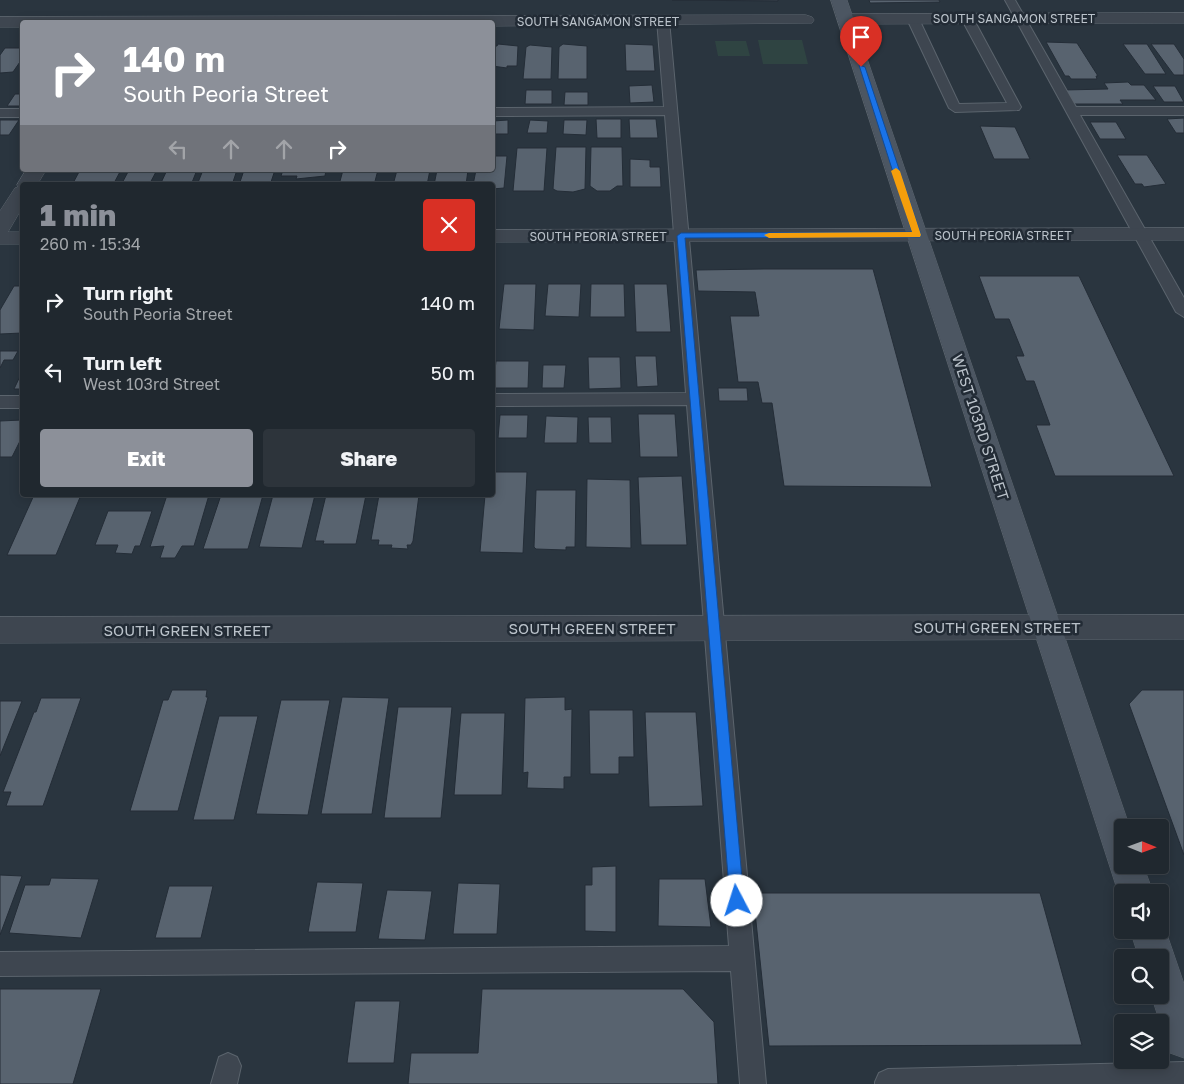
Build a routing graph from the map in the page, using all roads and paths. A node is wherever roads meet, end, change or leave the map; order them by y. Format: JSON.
{"nodes":[{"id":1,"x":1010,"y":0,"type":"edge"},
{"id":2,"x":138,"y":6,"type":"dead end"},
{"id":3,"x":842,"y":9,"type":"edge"},
{"id":4,"x":913,"y":18,"type":"junction"},
{"id":5,"x":967,"y":18,"type":"junction"},
{"id":6,"x":1020,"y":18,"type":"junction"},
{"id":7,"x":1184,"y":18,"type":"edge"},
{"id":8,"x":129,"y":20,"type":"edge"},
{"id":9,"x":663,"y":20,"type":"junction"},
{"id":10,"x":806,"y":20,"type":"dead end"},
{"id":11,"x":495,"y":21,"type":"edge"},
{"id":12,"x":0,"y":22,"type":"edge"},
{"id":13,"x":20,"y":22,"type":"edge"},
{"id":14,"x":670,"y":111,"type":"junction"},
{"id":15,"x":1072,"y":111,"type":"junction"},
{"id":16,"x":1184,"y":111,"type":"edge"},
{"id":17,"x":495,"y":112,"type":"edge"},
{"id":18,"x":0,"y":113,"type":"edge"},
{"id":19,"x":20,"y":113,"type":"edge"},
{"id":20,"x":20,"y":195,"type":"edge"},
{"id":21,"x":0,"y":228,"type":"edge"},
{"id":22,"x":1141,"y":234,"type":"junction"},
{"id":23,"x":1184,"y":234,"type":"edge"},
{"id":24,"x":917,"y":235,"type":"junction"},
{"id":25,"x":495,"y":236,"type":"edge"},
{"id":26,"x":681,"y":236,"type":"junction"},
{"id":27,"x":0,"y":238,"type":"edge"},
{"id":28,"x":20,"y":238,"type":"edge"},
{"id":29,"x":1184,"y":312,"type":"edge"},
{"id":30,"x":695,"y":399,"type":"junction"},
{"id":31,"x":495,"y":400,"type":"edge"},
{"id":32,"x":0,"y":402,"type":"edge"},
{"id":33,"x":20,"y":402,"type":"edge"},
{"id":34,"x":1047,"y":627,"type":"junction"},
{"id":35,"x":1184,"y":627,"type":"edge"},
{"id":36,"x":714,"y":628,"type":"junction"},
{"id":37,"x":0,"y":630,"type":"edge"},
{"id":38,"x":1114,"y":831,"type":"edge"},
{"id":39,"x":742,"y":958,"type":"junction"},
{"id":40,"x":0,"y":964,"type":"edge"},
{"id":41,"x":1169,"y":980,"type":"edge"},
{"id":42,"x":1184,"y":1040,"type":"edge"},
{"id":43,"x":1184,"y":1075,"type":"edge"},
{"id":44,"x":752,"y":1084,"type":"edge"},
{"id":45,"x":889,"y":1084,"type":"edge"}],
"edges":[{"from":1,"to":6,"type":"lane"},
{"from":2,"to":8,"type":"street"},
{"from":3,"to":4,"type":"street","name":"SOUTH SANGAMON STREET"},
{"from":3,"to":24,"type":"main road","name":"WEST 103RD STREET"},
{"from":4,"to":5,"type":"street","name":"SOUTH SANGAMON STREET"},
{"from":4,"to":5,"type":"lane"},
{"from":5,"to":6,"type":"street","name":"SOUTH SANGAMON STREET"},
{"from":6,"to":7,"type":"street","name":"SOUTH SANGAMON STREET"},
{"from":6,"to":15,"type":"lane"},
{"from":9,"to":10,"type":"street","name":"SOUTH SANGAMON STREET"},
{"from":9,"to":11,"type":"street","name":"SOUTH SANGAMON STREET"},
{"from":9,"to":14,"type":"lane"},
{"from":12,"to":13,"type":"street","name":"SOUTH SANGAMON STREET"},
{"from":14,"to":17,"type":"lane"},
{"from":14,"to":26,"type":"lane"},
{"from":15,"to":16,"type":"lane"},
{"from":15,"to":22,"type":"lane"},
{"from":18,"to":19,"type":"lane"},
{"from":20,"to":21,"type":"street"},
{"from":22,"to":23,"type":"street","name":"SOUTH PEORIA STREET"},
{"from":22,"to":24,"type":"street","name":"SOUTH PEORIA STREET"},
{"from":22,"to":29,"type":"lane"},
{"from":24,"to":26,"type":"street","name":"SOUTH PEORIA STREET"},
{"from":24,"to":34,"type":"main road","name":"WEST 103RD STREET"},
{"from":25,"to":26,"type":"street","name":"SOUTH PEORIA STREET"},
{"from":26,"to":30,"type":"lane"},
{"from":27,"to":28,"type":"street"},
{"from":30,"to":31,"type":"lane"},
{"from":30,"to":36,"type":"lane"},
{"from":32,"to":33,"type":"lane"},
{"from":34,"to":35,"type":"street","name":"SOUTH GREEN STREET"},
{"from":34,"to":36,"type":"street","name":"SOUTH GREEN STREET"},
{"from":34,"to":38,"type":"main road","name":"WEST 103RD STREET"},
{"from":36,"to":37,"type":"street","name":"SOUTH GREEN STREET"},
{"from":36,"to":39,"type":"lane"},
{"from":39,"to":40,"type":"lane"},
{"from":39,"to":44,"type":"lane"},
{"from":41,"to":42,"type":"main road"},
{"from":43,"to":45,"type":"lane"}]}
